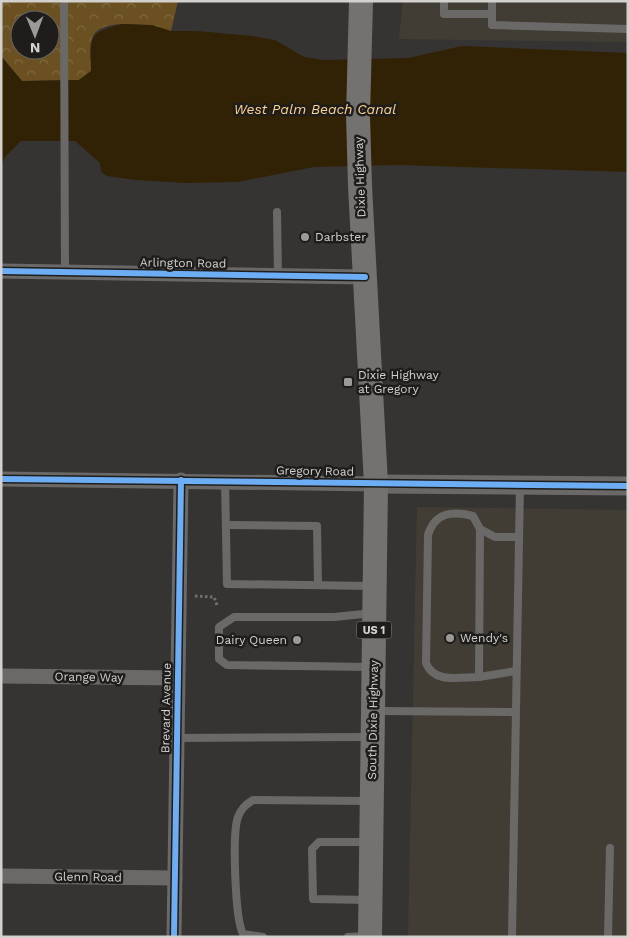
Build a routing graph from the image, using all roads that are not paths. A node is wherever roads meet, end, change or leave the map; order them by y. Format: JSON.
{"nodes":[{"id":1,"x":64,"y":1,"type":"edge"},
{"id":2,"x":361,"y":1,"type":"edge"},
{"id":3,"x":444,"y":1,"type":"edge"},
{"id":4,"x":492,"y":1,"type":"edge"},
{"id":5,"x":492,"y":14,"type":"junction"},
{"id":6,"x":628,"y":29,"type":"edge"},
{"id":7,"x":277,"y":212,"type":"dead end"},
{"id":8,"x":1,"y":271,"type":"edge"},
{"id":9,"x":65,"y":272,"type":"junction"},
{"id":10,"x":278,"y":276,"type":"junction"},
{"id":11,"x":364,"y":277,"type":"junction"},
{"id":12,"x":368,"y":323,"type":"joint"},
{"id":13,"x":1,"y":479,"type":"edge"},
{"id":14,"x":181,"y":480,"type":"junction"},
{"id":15,"x":225,"y":481,"type":"junction"},
{"id":16,"x":376,"y":484,"type":"junction"},
{"id":17,"x":520,"y":485,"type":"junction"},
{"id":18,"x":628,"y":486,"type":"edge"},
{"id":19,"x":226,"y":525,"type":"junction"},
{"id":20,"x":480,"y":529,"type":"junction"},
{"id":21,"x":518,"y":537,"type":"junction"},
{"id":22,"x":318,"y":585,"type":"junction"},
{"id":23,"x":374,"y":586,"type":"junction"},
{"id":24,"x":374,"y":613,"type":"junction"},
{"id":25,"x":374,"y":667,"type":"junction"},
{"id":26,"x":516,"y":671,"type":"junction"},
{"id":27,"x":1,"y":676,"type":"edge"},
{"id":28,"x":177,"y":678,"type":"junction"},
{"id":29,"x":479,"y":678,"type":"junction"},
{"id":30,"x":373,"y":711,"type":"junction"},
{"id":31,"x":515,"y":712,"type":"junction"},
{"id":32,"x":373,"y":736,"type":"junction"},
{"id":33,"x":176,"y":738,"type":"junction"},
{"id":34,"x":372,"y":801,"type":"junction"},
{"id":35,"x":371,"y":842,"type":"junction"},
{"id":36,"x":610,"y":848,"type":"dead end"},
{"id":37,"x":1,"y":876,"type":"edge"},
{"id":38,"x":175,"y":878,"type":"junction"},
{"id":39,"x":371,"y":900,"type":"junction"},
{"id":40,"x":363,"y":936,"type":"edge"},
{"id":41,"x":512,"y":936,"type":"edge"},
{"id":42,"x":174,"y":937,"type":"edge"},
{"id":43,"x":263,"y":937,"type":"edge"},
{"id":44,"x":608,"y":937,"type":"edge"}],
"edges":[{"from":1,"to":9,"type":"lane"},
{"from":2,"to":11,"type":"main road","name":"Dixie Highway","number":"US 1"},
{"from":3,"to":5,"type":"lane"},
{"from":4,"to":5,"type":"lane"},
{"from":5,"to":6,"type":"lane"},
{"from":7,"to":10,"type":"lane"},
{"from":8,"to":9,"type":"street","name":"Arlington Road"},
{"from":9,"to":10,"type":"street","name":"Arlington Road"},
{"from":10,"to":11,"type":"street","name":"Arlington Road"},
{"from":11,"to":12,"type":"main road","name":"Dixie Highway","number":"US 1"},
{"from":12,"to":16,"type":"main road","name":"South Dixie Highway","number":"US 1"},
{"from":13,"to":14,"type":"street","name":"Gregory Road"},
{"from":14,"to":15,"type":"street","name":"Gregory Road"},
{"from":14,"to":28,"type":"street","name":"Brevard Avenue"},
{"from":15,"to":16,"type":"street","name":"Gregory Road"},
{"from":15,"to":19,"type":"lane"},
{"from":16,"to":17,"type":"street","name":"Gregory Road"},
{"from":16,"to":23,"type":"main road","name":"South Dixie Highway","number":"US 1"},
{"from":17,"to":18,"type":"street","name":"Gregory Road"},
{"from":17,"to":21,"type":"lane"},
{"from":19,"to":22,"type":"lane"},
{"from":19,"to":22,"type":"lane"},
{"from":20,"to":21,"type":"lane"},
{"from":20,"to":29,"type":"lane"},
{"from":20,"to":29,"type":"lane"},
{"from":21,"to":26,"type":"lane"},
{"from":22,"to":23,"type":"lane"},
{"from":23,"to":24,"type":"main road","name":"South Dixie Highway","number":"US 1"},
{"from":24,"to":25,"type":"main road","name":"South Dixie Highway","number":"US 1"},
{"from":24,"to":25,"type":"lane"},
{"from":25,"to":30,"type":"main road","name":"South Dixie Highway","number":"US 1"},
{"from":26,"to":29,"type":"lane"},
{"from":26,"to":31,"type":"lane"},
{"from":27,"to":28,"type":"street","name":"Orange Way"},
{"from":28,"to":33,"type":"street","name":"Brevard Avenue"},
{"from":30,"to":31,"type":"lane"},
{"from":30,"to":32,"type":"main road","name":"South Dixie Highway","number":"US 1"},
{"from":31,"to":41,"type":"lane"},
{"from":32,"to":33,"type":"lane"},
{"from":32,"to":34,"type":"main road","name":"South Dixie Highway","number":"US 1"},
{"from":33,"to":38,"type":"street","name":"Brevard Avenue"},
{"from":34,"to":35,"type":"main road","name":"South Dixie Highway","number":"US 1"},
{"from":34,"to":43,"type":"lane"},
{"from":35,"to":39,"type":"main road","name":"South Dixie Highway","number":"US 1"},
{"from":35,"to":39,"type":"lane"},
{"from":36,"to":44,"type":"lane"},
{"from":37,"to":38,"type":"street","name":"Glenn Road"},
{"from":38,"to":42,"type":"street","name":"Brevard Avenue"},
{"from":39,"to":40,"type":"main road","name":"South Dixie Highway","number":"US 1"}]}
